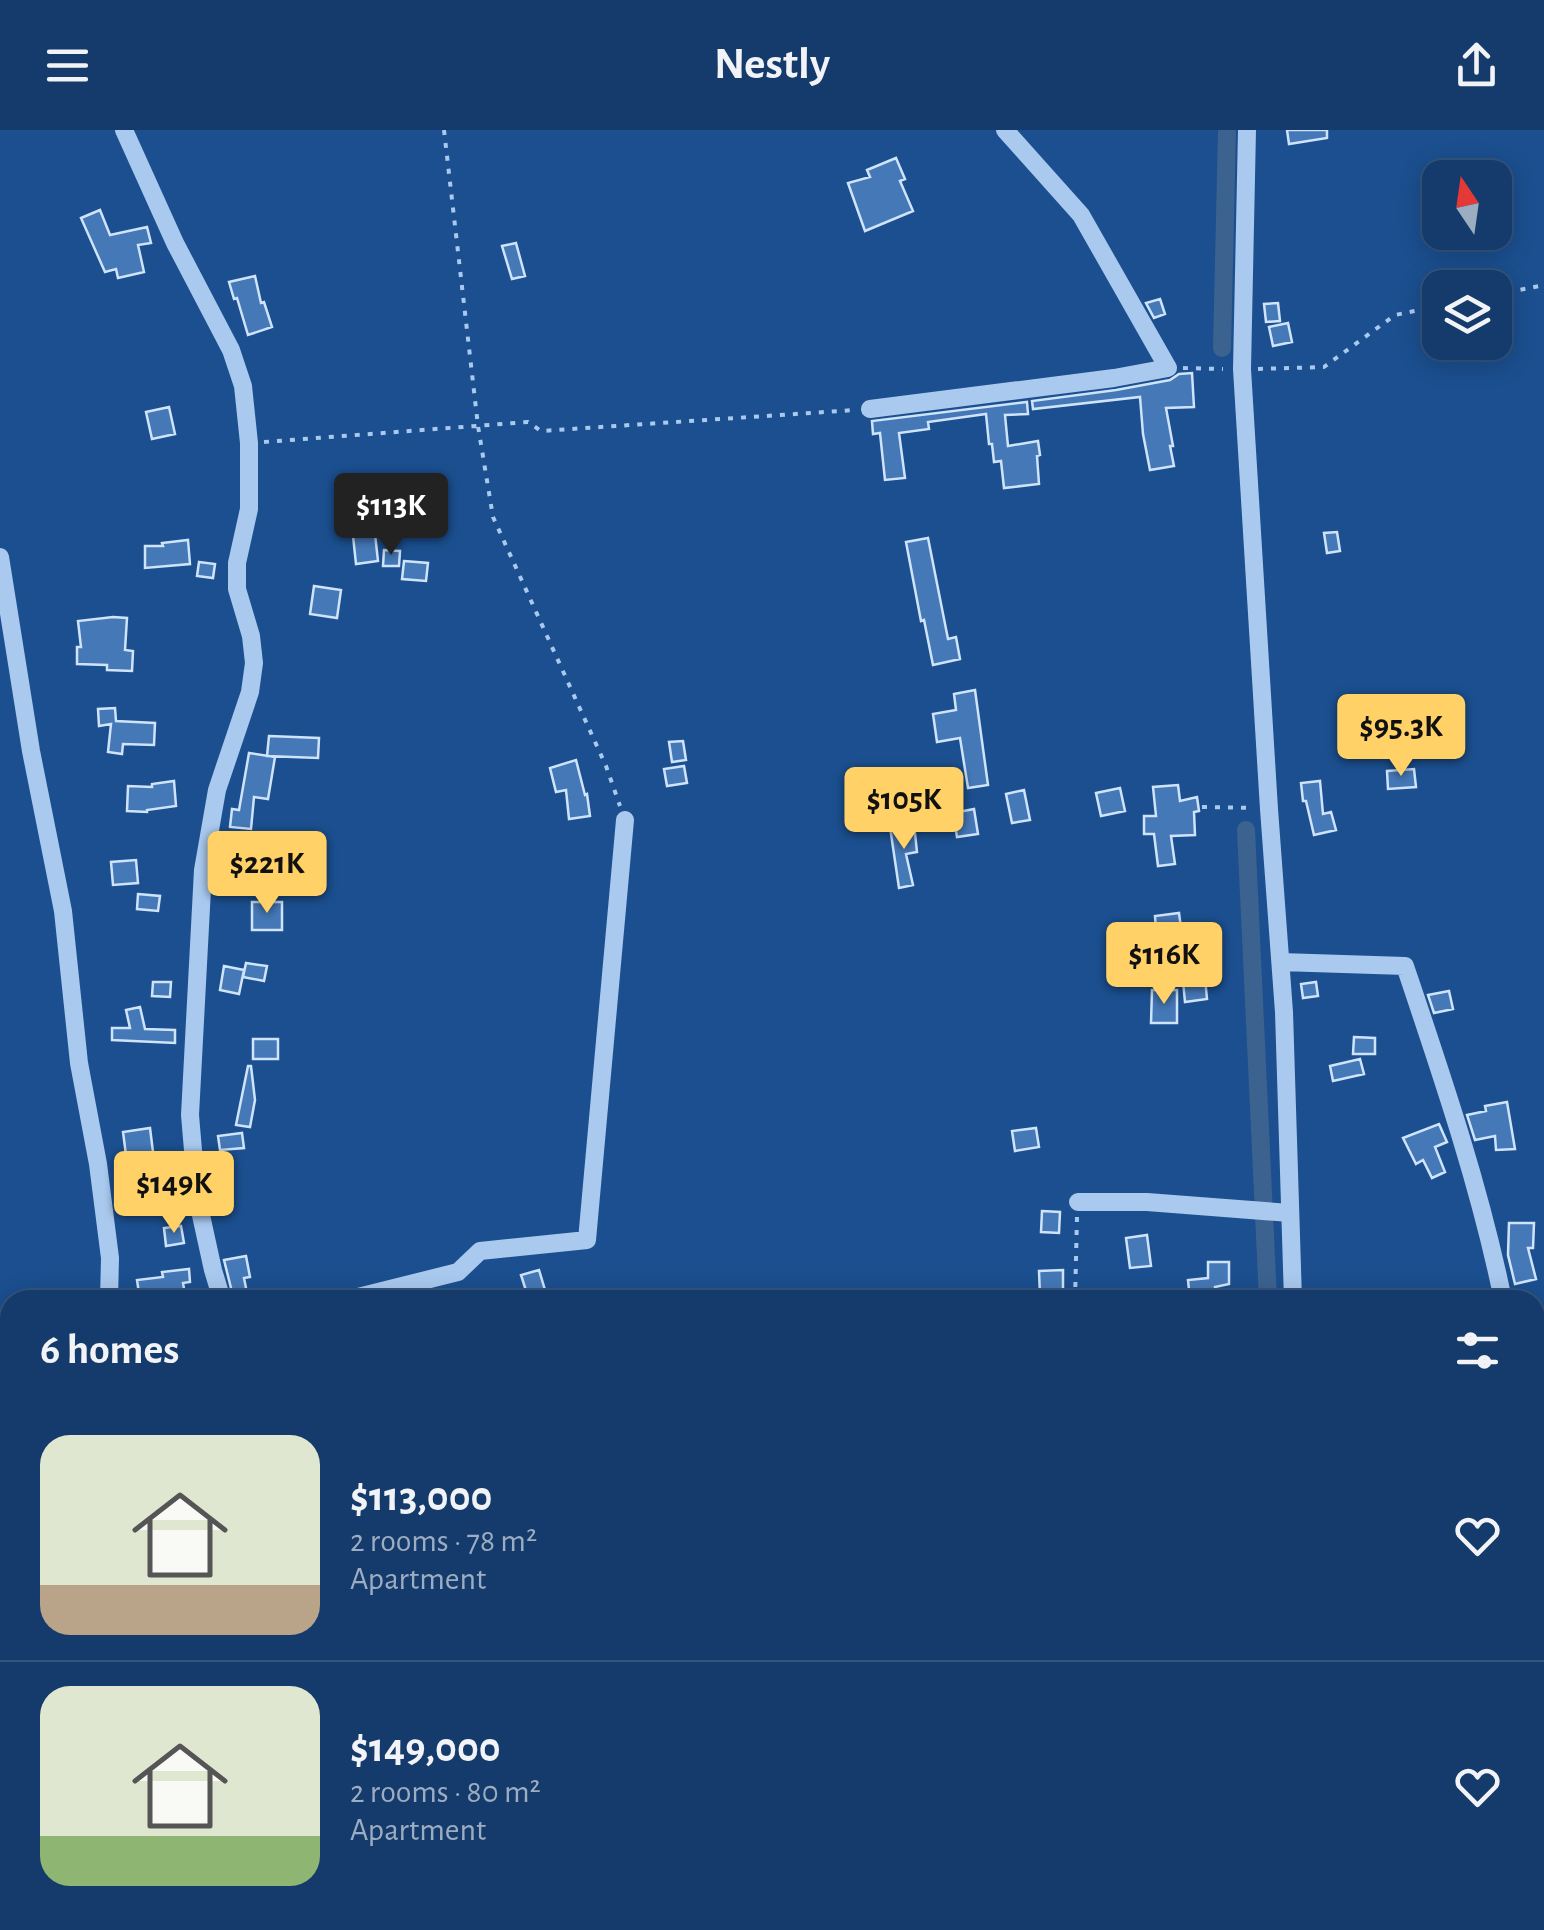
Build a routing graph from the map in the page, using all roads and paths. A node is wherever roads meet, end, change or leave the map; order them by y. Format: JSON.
{"nodes":[{"id":1,"x":124,"y":130,"type":"edge"},
{"id":2,"x":444,"y":130,"type":"edge"},
{"id":3,"x":1005,"y":130,"type":"edge"},
{"id":4,"x":1247,"y":130,"type":"edge"},
{"id":5,"x":1544,"y":286,"type":"edge"},
{"id":6,"x":1512,"y":292,"type":"edge"},
{"id":7,"x":1422,"y":310,"type":"edge"},
{"id":8,"x":1168,"y":368,"type":"junction"},
{"id":9,"x":1242,"y":369,"type":"junction"},
{"id":10,"x":870,"y":410,"type":"joint"},
{"id":11,"x":478,"y":426,"type":"junction"},
{"id":12,"x":248,"y":443,"type":"junction"},
{"id":13,"x":0,"y":557,"type":"edge"},
{"id":14,"x":1202,"y":807,"type":"dead end"},
{"id":15,"x":1269,"y":809,"type":"junction"},
{"id":16,"x":625,"y":820,"type":"joint"},
{"id":17,"x":1281,"y":962,"type":"junction"},
{"id":18,"x":1078,"y":1202,"type":"joint"},
{"id":19,"x":1281,"y":1213,"type":"junction"},
{"id":20,"x":109,"y":1290,"type":"edge"},
{"id":21,"x":219,"y":1290,"type":"edge"},
{"id":22,"x":386,"y":1290,"type":"edge"},
{"id":23,"x":1074,"y":1290,"type":"edge"},
{"id":24,"x":1292,"y":1290,"type":"edge"},
{"id":25,"x":1501,"y":1290,"type":"edge"}],
"edges":[{"from":1,"to":12,"type":"street"},
{"from":2,"to":11,"type":"path"},
{"from":3,"to":8,"type":"street"},
{"from":4,"to":9,"type":"street"},
{"from":5,"to":6,"type":"path"},
{"from":7,"to":9,"type":"path"},
{"from":8,"to":9,"type":"path"},
{"from":8,"to":10,"type":"street"},
{"from":9,"to":15,"type":"street"},
{"from":10,"to":11,"type":"path"},
{"from":11,"to":12,"type":"path"},
{"from":11,"to":16,"type":"path"},
{"from":12,"to":21,"type":"street"},
{"from":13,"to":20,"type":"street"},
{"from":14,"to":15,"type":"path"},
{"from":15,"to":17,"type":"street"},
{"from":16,"to":22,"type":"street"},
{"from":17,"to":19,"type":"street"},
{"from":17,"to":25,"type":"street"},
{"from":18,"to":19,"type":"street"},
{"from":18,"to":23,"type":"path"},
{"from":19,"to":24,"type":"street"}]}
